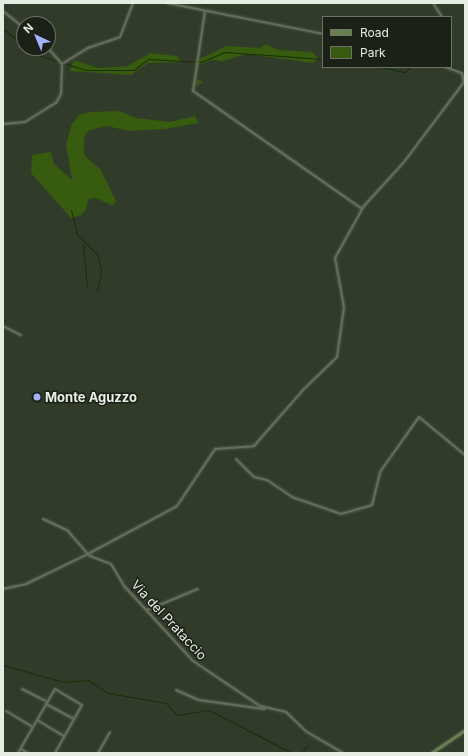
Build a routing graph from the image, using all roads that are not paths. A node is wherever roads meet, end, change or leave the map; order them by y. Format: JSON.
{"nodes":[{"id":1,"x":133,"y":3,"type":"edge"},
{"id":2,"x":167,"y":3,"type":"edge"},
{"id":3,"x":433,"y":3,"type":"edge"},
{"id":4,"x":3,"y":11,"type":"edge"},
{"id":5,"x":205,"y":11,"type":"junction"},
{"id":6,"x":441,"y":16,"type":"edge"},
{"id":7,"x":16,"y":22,"type":"edge"},
{"id":8,"x":322,"y":34,"type":"edge"},
{"id":9,"x":55,"y":56,"type":"edge"},
{"id":10,"x":62,"y":64,"type":"junction"},
{"id":11,"x":448,"y":68,"type":"edge"},
{"id":12,"x":3,"y":124,"type":"edge"},
{"id":13,"x":362,"y":209,"type":"junction"},
{"id":14,"x":3,"y":326,"type":"edge"},
{"id":15,"x":21,"y":335,"type":"dead end"},
{"id":16,"x":465,"y":455,"type":"edge"},
{"id":17,"x":236,"y":458,"type":"dead end"},
{"id":18,"x":43,"y":520,"type":"dead end"},
{"id":19,"x":88,"y":554,"type":"junction"},
{"id":20,"x":3,"y":589,"type":"edge"},
{"id":21,"x":198,"y":589,"type":"dead end"},
{"id":22,"x":147,"y":610,"type":"junction"},
{"id":23,"x":22,"y":689,"type":"dead end"},
{"id":24,"x":176,"y":690,"type":"dead end"},
{"id":25,"x":46,"y":703,"type":"junction"},
{"id":26,"x":265,"y":709,"type":"junction"},
{"id":27,"x":6,"y":711,"type":"dead end"},
{"id":28,"x":37,"y":720,"type":"junction"},
{"id":29,"x":74,"y":720,"type":"junction"},
{"id":30,"x":33,"y":727,"type":"junction"},
{"id":31,"x":465,"y":730,"type":"edge"},
{"id":32,"x":110,"y":732,"type":"dead end"},
{"id":33,"x":64,"y":736,"type":"junction"},
{"id":34,"x":21,"y":749,"type":"junction"},
{"id":35,"x":18,"y":753,"type":"edge"},
{"id":36,"x":28,"y":753,"type":"edge"},
{"id":37,"x":55,"y":753,"type":"edge"},
{"id":38,"x":98,"y":753,"type":"edge"},
{"id":39,"x":343,"y":753,"type":"edge"},
{"id":40,"x":431,"y":753,"type":"edge"}],
"edges":[{"from":1,"to":10,"type":"street"},
{"from":2,"to":5,"type":"street"},
{"from":3,"to":6,"type":"street"},
{"from":4,"to":7,"type":"street"},
{"from":5,"to":8,"type":"street"},
{"from":5,"to":13,"type":"street"},
{"from":9,"to":10,"type":"street"},
{"from":10,"to":12,"type":"street"},
{"from":11,"to":13,"type":"street"},
{"from":13,"to":19,"type":"street"},
{"from":14,"to":15,"type":"street"},
{"from":16,"to":17,"type":"street"},
{"from":18,"to":19,"type":"street"},
{"from":19,"to":20,"type":"street"},
{"from":19,"to":22,"type":"street","name":"Via del Prataccio"},
{"from":21,"to":22,"type":"street"},
{"from":22,"to":26,"type":"street","name":"Via del Prataccio"},
{"from":23,"to":25,"type":"street"},
{"from":24,"to":26,"type":"street"},
{"from":25,"to":28,"type":"street"},
{"from":25,"to":29,"type":"street"},
{"from":25,"to":29,"type":"street"},
{"from":26,"to":39,"type":"street","name":"Via del Prataccio"},
{"from":27,"to":30,"type":"street"},
{"from":28,"to":30,"type":"street"},
{"from":28,"to":33,"type":"street"},
{"from":29,"to":33,"type":"street"},
{"from":30,"to":34,"type":"street"},
{"from":31,"to":40,"type":"street"},
{"from":32,"to":38,"type":"street"},
{"from":33,"to":37,"type":"street"},
{"from":34,"to":35,"type":"street"},
{"from":34,"to":36,"type":"street"}]}
